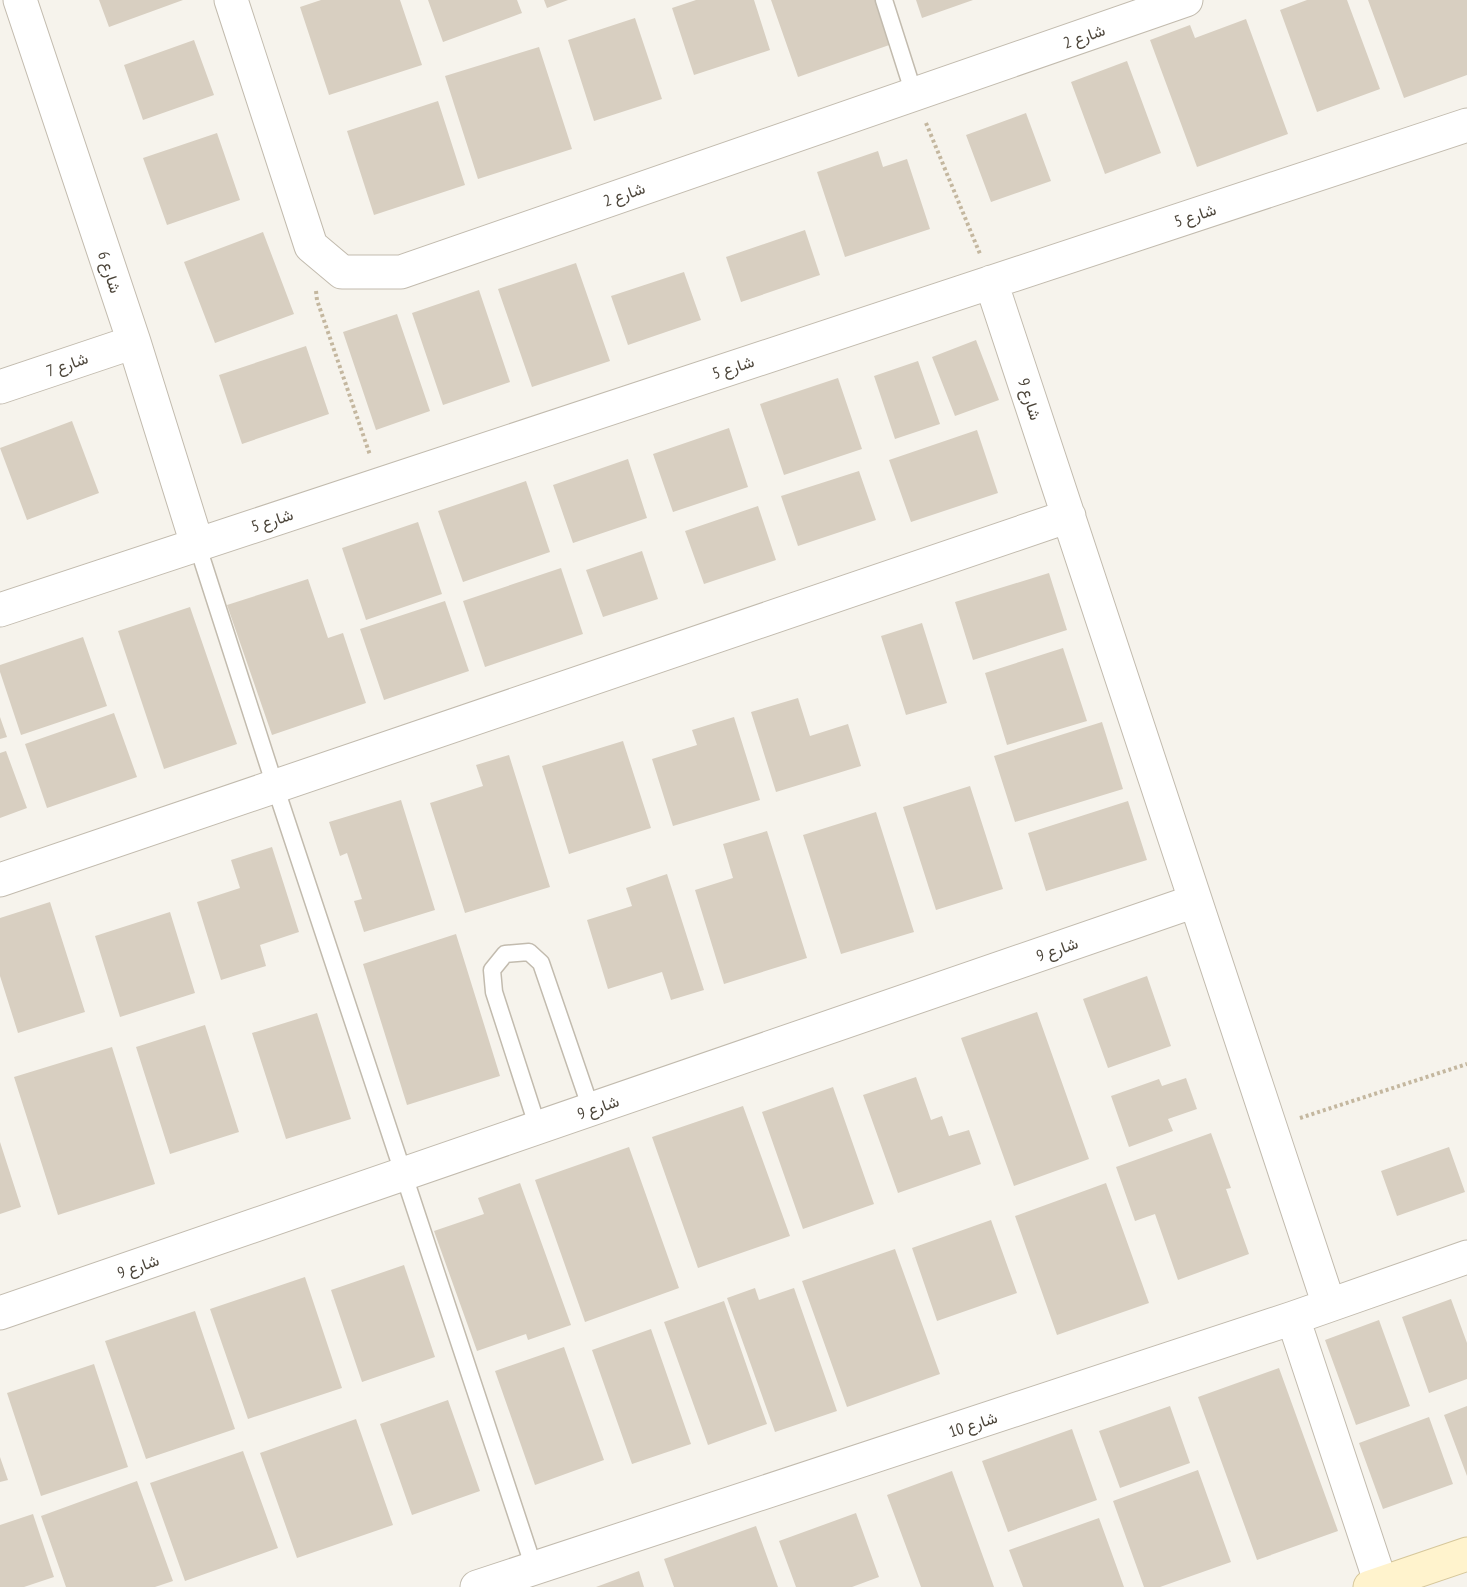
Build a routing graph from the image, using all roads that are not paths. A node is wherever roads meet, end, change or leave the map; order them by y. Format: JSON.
{"nodes":[{"id":1,"x":20,"y":0,"type":"edge"},
{"id":2,"x":231,"y":0,"type":"edge"},
{"id":3,"x":884,"y":0,"type":"edge"},
{"id":4,"x":1186,"y":0,"type":"edge"},
{"id":5,"x":914,"y":94,"type":"junction"},
{"id":6,"x":1467,"y":125,"type":"edge"},
{"id":7,"x":991,"y":282,"type":"junction"},
{"id":8,"x":134,"y":342,"type":"junction"},
{"id":9,"x":0,"y":387,"type":"edge"},
{"id":10,"x":1069,"y":516,"type":"junction"},
{"id":11,"x":197,"y":544,"type":"junction"},
{"id":12,"x":0,"y":610,"type":"edge"},
{"id":13,"x":275,"y":786,"type":"junction"},
{"id":14,"x":0,"y":880,"type":"edge"},
{"id":15,"x":1195,"y":901,"type":"junction"},
{"id":16,"x":591,"y":1109,"type":"junction"},
{"id":17,"x":538,"y":1128,"type":"junction"},
{"id":18,"x":404,"y":1174,"type":"junction"},
{"id":19,"x":1467,"y":1257,"type":"edge"},
{"id":20,"x":1329,"y":1305,"type":"junction"},
{"id":21,"x":0,"y":1313,"type":"edge"},
{"id":22,"x":1293,"y":1318,"type":"junction"},
{"id":23,"x":1467,"y":1554,"type":"edge"},
{"id":24,"x":538,"y":1577,"type":"edge"},
{"id":25,"x":1375,"y":1585,"type":"edge"},
{"id":26,"x":477,"y":1587,"type":"edge"}],
"edges":[{"from":1,"to":8,"type":"street","name":"شارع 6"},
{"from":2,"to":5,"type":"street","name":"شارع 2"},
{"from":3,"to":5,"type":"lane"},
{"from":4,"to":5,"type":"street","name":"شارع 2"},
{"from":6,"to":7,"type":"street","name":"شارع 5"},
{"from":7,"to":10,"type":"street","name":"شارع 9"},
{"from":7,"to":11,"type":"street","name":"شارع 5"},
{"from":8,"to":9,"type":"street","name":"شارع 7"},
{"from":8,"to":11,"type":"street","name":"شارع 6"},
{"from":10,"to":13,"type":"street"},
{"from":10,"to":15,"type":"street","name":"شارع 9"},
{"from":11,"to":12,"type":"street","name":"شارع 5"},
{"from":11,"to":13,"type":"lane"},
{"from":13,"to":14,"type":"street"},
{"from":13,"to":18,"type":"lane"},
{"from":15,"to":16,"type":"street","name":"شارع 9"},
{"from":15,"to":20,"type":"street","name":"شارع 9"},
{"from":16,"to":17,"type":"street","name":"شارع 9"},
{"from":16,"to":17,"type":"lane"},
{"from":17,"to":18,"type":"street","name":"شارع 9"},
{"from":18,"to":21,"type":"street","name":"شارع 9"},
{"from":18,"to":24,"type":"lane"},
{"from":19,"to":20,"type":"street","name":"شارع 10"},
{"from":20,"to":22,"type":"street","name":"شارع 10"},
{"from":22,"to":24,"type":"street","name":"شارع 10"},
{"from":22,"to":25,"type":"street"},
{"from":23,"to":25,"type":"street"},
{"from":24,"to":26,"type":"street","name":"شارع 10"}]}
